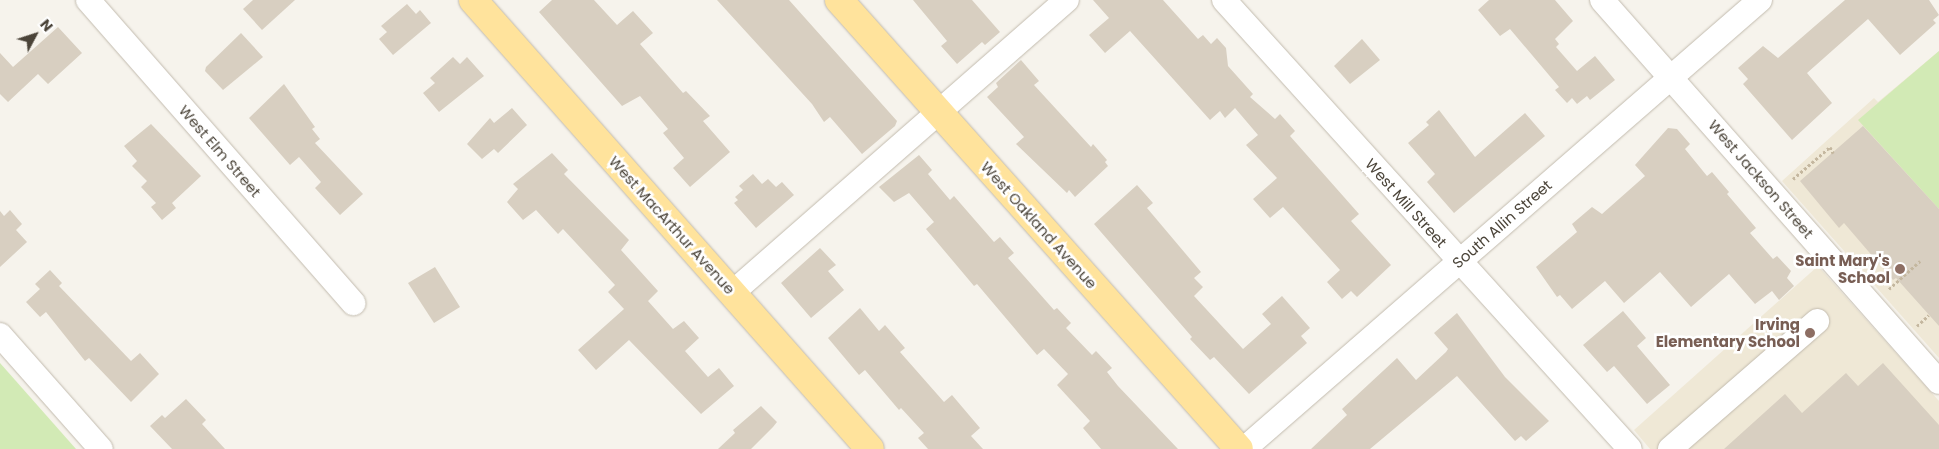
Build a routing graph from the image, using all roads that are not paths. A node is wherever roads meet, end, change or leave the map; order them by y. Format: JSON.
{"nodes":[{"id":1,"x":88,"y":0,"type":"edge"},
{"id":2,"x":473,"y":0,"type":"edge"},
{"id":3,"x":839,"y":0,"type":"edge"},
{"id":4,"x":1067,"y":0,"type":"edge"},
{"id":5,"x":1224,"y":0,"type":"edge"},
{"id":6,"x":1602,"y":0,"type":"edge"},
{"id":7,"x":1760,"y":0,"type":"edge"},
{"id":8,"x":1672,"y":77,"type":"junction"},
{"id":9,"x":938,"y":112,"type":"junction"},
{"id":10,"x":1459,"y":261,"type":"junction"},
{"id":11,"x":732,"y":293,"type":"junction"},
{"id":12,"x":353,"y":303,"type":"dead end"},
{"id":13,"x":1817,"y":321,"type":"dead end"},
{"id":14,"x":0,"y":335,"type":"edge"},
{"id":15,"x":1939,"y":382,"type":"edge"},
{"id":16,"x":101,"y":449,"type":"edge"},
{"id":17,"x":870,"y":449,"type":"edge"},
{"id":18,"x":1239,"y":449,"type":"edge"},
{"id":19,"x":1244,"y":449,"type":"edge"},
{"id":20,"x":1630,"y":449,"type":"edge"},
{"id":21,"x":1670,"y":449,"type":"edge"}],
"edges":[{"from":1,"to":12,"type":"street","name":"West Elm Street"},
{"from":2,"to":11,"type":"main road","name":"West MacArthur Avenue"},
{"from":3,"to":9,"type":"main road","name":"West Oakland Avenue"},
{"from":4,"to":9,"type":"street"},
{"from":5,"to":10,"type":"street","name":"West Mill Street"},
{"from":6,"to":8,"type":"street","name":"West Jackson Street"},
{"from":7,"to":8,"type":"street","name":"South Allin Street"},
{"from":8,"to":10,"type":"street","name":"South Allin Street"},
{"from":8,"to":15,"type":"street","name":"West Jackson Street"},
{"from":9,"to":11,"type":"street"},
{"from":9,"to":18,"type":"main road","name":"West Oakland Avenue"},
{"from":10,"to":19,"type":"street","name":"South Allin Street"},
{"from":10,"to":20,"type":"street","name":"West Mill Street"},
{"from":11,"to":17,"type":"main road","name":"West MacArthur Avenue"},
{"from":13,"to":21,"type":"street"},
{"from":14,"to":16,"type":"street"}]}
